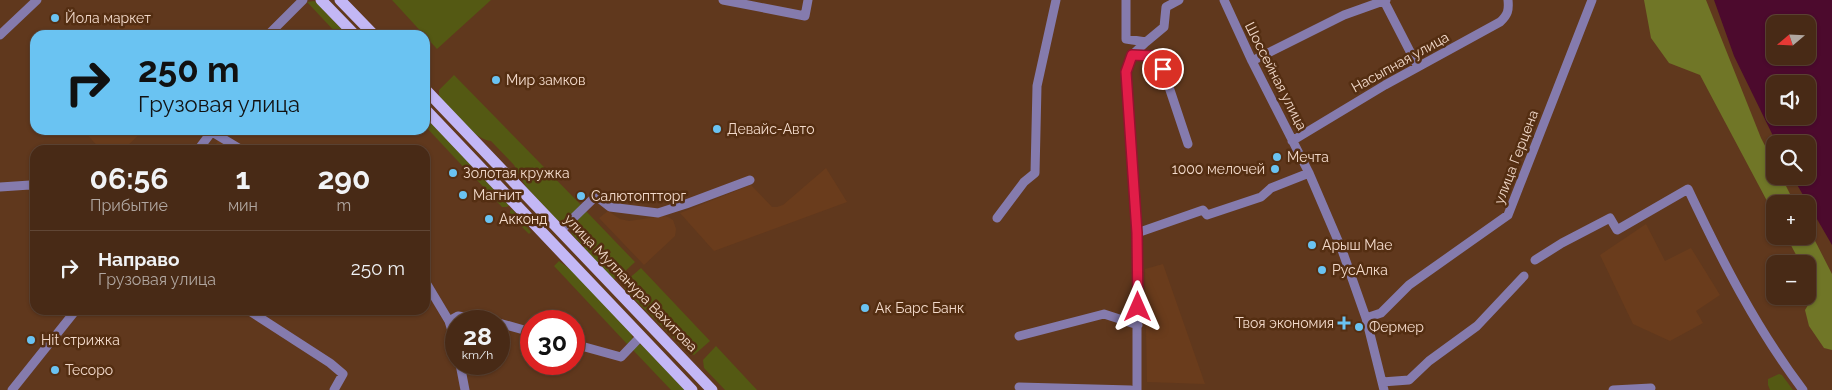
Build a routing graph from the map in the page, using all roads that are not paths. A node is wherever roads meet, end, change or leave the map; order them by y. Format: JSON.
{"nodes":[{"id":1,"x":37,"y":0,"type":"edge"},
{"id":2,"x":303,"y":0,"type":"edge"},
{"id":3,"x":321,"y":0,"type":"edge"},
{"id":4,"x":340,"y":0,"type":"edge"},
{"id":5,"x":723,"y":0,"type":"edge"},
{"id":6,"x":808,"y":0,"type":"edge"},
{"id":7,"x":1056,"y":0,"type":"edge"},
{"id":8,"x":1126,"y":0,"type":"edge"},
{"id":9,"x":1179,"y":0,"type":"edge"},
{"id":10,"x":1224,"y":0,"type":"edge"},
{"id":11,"x":1385,"y":0,"type":"edge"},
{"id":12,"x":1508,"y":0,"type":"edge"},
{"id":13,"x":1592,"y":0,"type":"edge"},
{"id":14,"x":273,"y":30,"type":"edge"},
{"id":15,"x":350,"y":30,"type":"edge"},
{"id":16,"x":369,"y":30,"type":"edge"},
{"id":17,"x":0,"y":35,"type":"edge"},
{"id":18,"x":1146,"y":42,"type":"junction"},
{"id":19,"x":1132,"y":55,"type":"junction"},
{"id":20,"x":1252,"y":61,"type":"junction"},
{"id":21,"x":1418,"y":67,"type":"junction"},
{"id":22,"x":430,"y":94,"type":"edge"},
{"id":23,"x":430,"y":113,"type":"edge"},
{"id":24,"x":210,"y":135,"type":"edge"},
{"id":25,"x":219,"y":135,"type":"edge"},
{"id":26,"x":1292,"y":140,"type":"junction"},
{"id":27,"x":1188,"y":144,"type":"dead end"},
{"id":28,"x":202,"y":145,"type":"edge"},
{"id":29,"x":234,"y":145,"type":"edge"},
{"id":30,"x":1309,"y":173,"type":"junction"},
{"id":31,"x":750,"y":180,"type":"dead end"},
{"id":32,"x":30,"y":186,"type":"edge"},
{"id":33,"x":0,"y":187,"type":"edge"},
{"id":34,"x":997,"y":218,"type":"dead end"},
{"id":35,"x":560,"y":231,"type":"junction"},
{"id":36,"x":1137,"y":233,"type":"junction"},
{"id":37,"x":1535,"y":260,"type":"dead end"},
{"id":38,"x":1524,"y":276,"type":"dead end"},
{"id":39,"x":430,"y":290,"type":"edge"},
{"id":40,"x":72,"y":315,"type":"edge"},
{"id":41,"x":256,"y":315,"type":"edge"},
{"id":42,"x":445,"y":315,"type":"edge"},
{"id":43,"x":1366,"y":318,"type":"junction"},
{"id":44,"x":1138,"y":325,"type":"junction"},
{"id":45,"x":642,"y":336,"type":"junction"},
{"id":46,"x":1019,"y":336,"type":"dead end"},
{"id":47,"x":585,"y":347,"type":"edge"},
{"id":48,"x":462,"y":375,"type":"edge"},
{"id":49,"x":1383,"y":386,"type":"edge"},
{"id":50,"x":1019,"y":387,"type":"dead end"},
{"id":51,"x":1651,"y":388,"type":"dead end"},
{"id":52,"x":12,"y":390,"type":"edge"},
{"id":53,"x":334,"y":390,"type":"edge"},
{"id":54,"x":465,"y":390,"type":"edge"},
{"id":55,"x":692,"y":390,"type":"edge"},
{"id":56,"x":712,"y":390,"type":"edge"},
{"id":57,"x":1131,"y":390,"type":"edge"},
{"id":58,"x":1137,"y":390,"type":"edge"},
{"id":59,"x":1613,"y":390,"type":"edge"},
{"id":60,"x":1803,"y":390,"type":"edge"}],
"edges":[{"from":1,"to":17,"type":"street"},
{"from":2,"to":14,"type":"street"},
{"from":3,"to":15,"type":"main road"},
{"from":4,"to":16,"type":"main road"},
{"from":5,"to":6,"type":"street"},
{"from":7,"to":34,"type":"street"},
{"from":8,"to":18,"type":"street"},
{"from":9,"to":18,"type":"street"},
{"from":10,"to":20,"type":"street","name":"Шоссейная улица"},
{"from":11,"to":20,"type":"street"},
{"from":11,"to":21,"type":"street"},
{"from":12,"to":21,"type":"street","name":"Насыпная улица"},
{"from":13,"to":43,"type":"street","name":"улица Герцена"},
{"from":18,"to":19,"type":"street"},
{"from":19,"to":27,"type":"street"},
{"from":19,"to":36,"type":"street"},
{"from":20,"to":26,"type":"street","name":"Шоссейная улица"},
{"from":21,"to":26,"type":"street","name":"Насыпная улица"},
{"from":22,"to":35,"type":"main road","name":"улица Мулланура Вахитова"},
{"from":23,"to":45,"type":"main road","name":"улица Мулланура Вахитова"},
{"from":24,"to":28,"type":"street"},
{"from":25,"to":29,"type":"street"},
{"from":26,"to":30,"type":"street","name":"Шоссейная улица"},
{"from":30,"to":36,"type":"street"},
{"from":30,"to":43,"type":"street","name":"Шоссейная улица"},
{"from":31,"to":35,"type":"street"},
{"from":32,"to":33,"type":"street"},
{"from":35,"to":56,"type":"main road","name":"улица Мулланура Вахитова"},
{"from":36,"to":44,"type":"street"},
{"from":37,"to":60,"type":"street"},
{"from":38,"to":49,"type":"street"},
{"from":39,"to":42,"type":"street"},
{"from":40,"to":52,"type":"street"},
{"from":41,"to":53,"type":"street"},
{"from":43,"to":49,"type":"street","name":"Шоссейная улица"},
{"from":44,"to":46,"type":"street"},
{"from":44,"to":58,"type":"street"},
{"from":45,"to":47,"type":"street"},
{"from":45,"to":55,"type":"main road","name":"улица Мулланура Вахитова"},
{"from":48,"to":54,"type":"street"},
{"from":50,"to":57,"type":"street"},
{"from":51,"to":59,"type":"street"}]}
